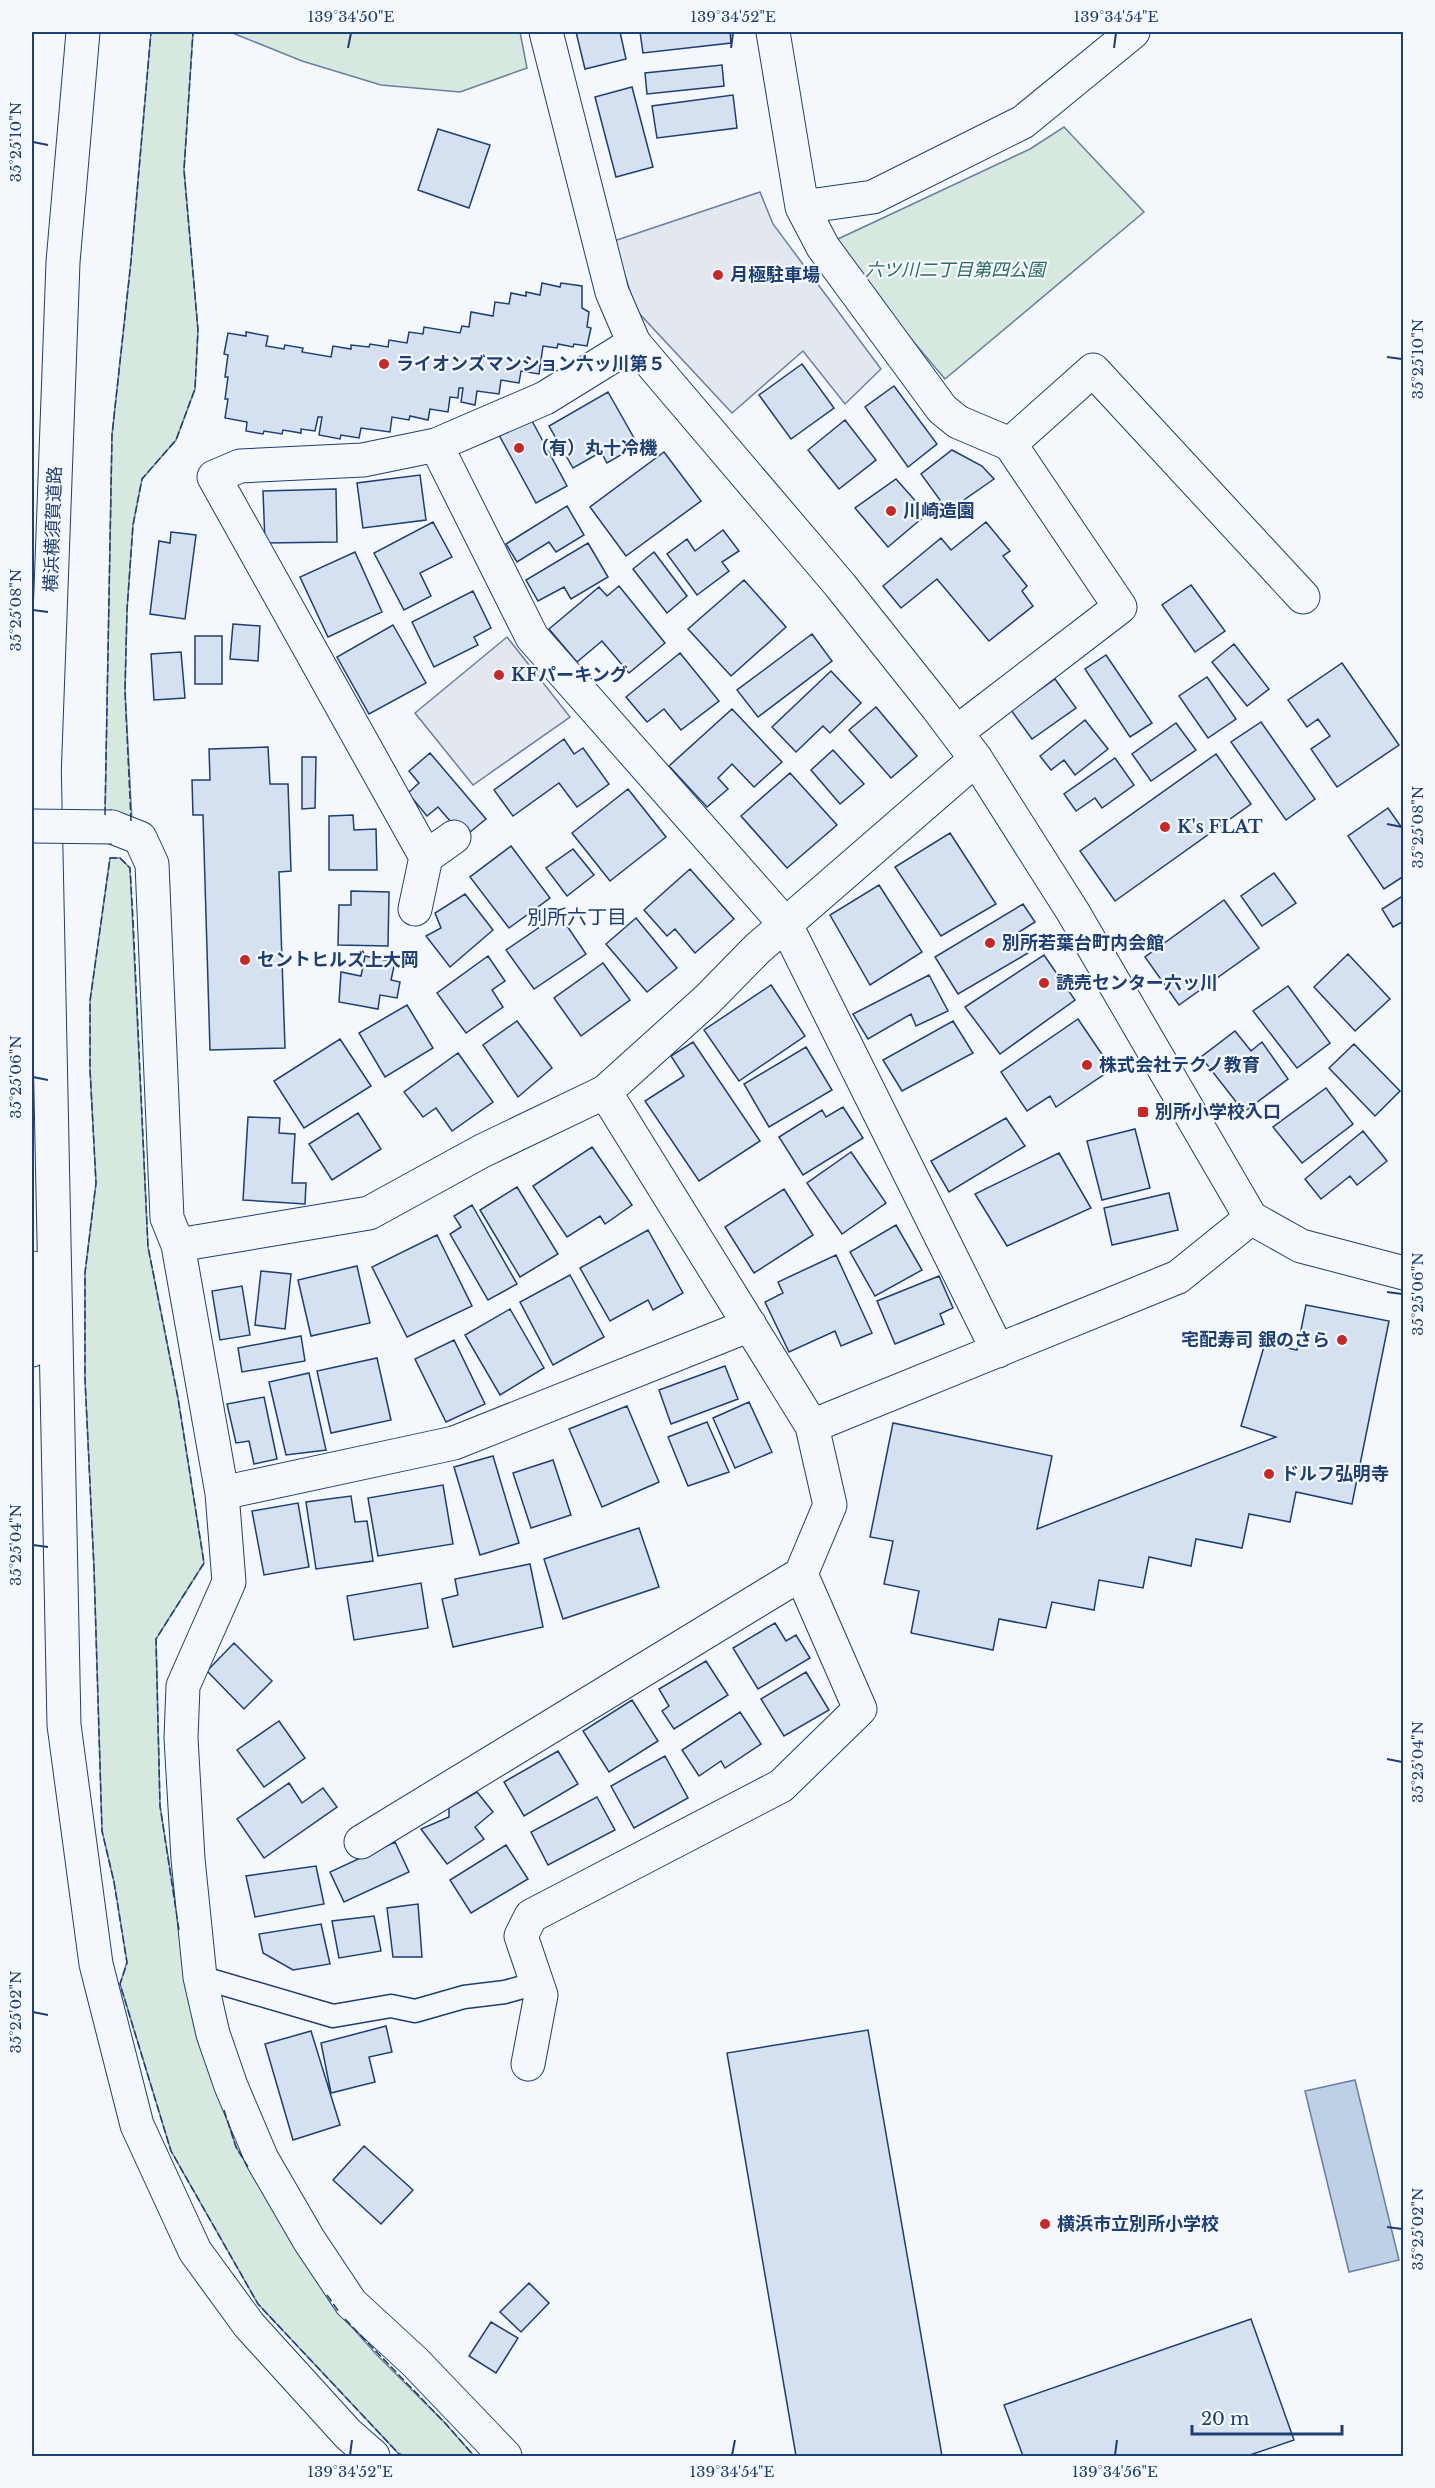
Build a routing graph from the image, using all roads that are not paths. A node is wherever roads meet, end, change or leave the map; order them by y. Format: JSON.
{"nodes":[{"id":1,"x":83,"y":32,"type":"edge"},
{"id":2,"x":546,"y":32,"type":"edge"},
{"id":3,"x":773,"y":32,"type":"edge"},
{"id":4,"x":1133,"y":32,"type":"edge"},
{"id":5,"x":802,"y":207,"type":"junction"},
{"id":6,"x":634,"y":343,"type":"junction"},
{"id":7,"x":1011,"y":444,"type":"junction"},
{"id":8,"x":436,"y":446,"type":"junction"},
{"id":9,"x":1303,"y":597,"type":"dead end"},
{"id":10,"x":957,"y":732,"type":"junction"},
{"id":11,"x":44,"y":755,"type":"junction"},
{"id":12,"x":976,"y":759,"type":"junction"},
{"id":13,"x":32,"y":826,"type":"edge"},
{"id":14,"x":454,"y":837,"type":"dead end"},
{"id":15,"x":426,"y":857,"type":"junction"},
{"id":16,"x":415,"y":909,"type":"dead end"},
{"id":17,"x":786,"y":925,"type":"junction"},
{"id":18,"x":605,"y":1092,"type":"junction"},
{"id":19,"x":1251,"y":1218,"type":"junction"},
{"id":20,"x":173,"y":1231,"type":"junction"},
{"id":21,"x":1404,"y":1273,"type":"edge"},
{"id":22,"x":750,"y":1325,"type":"junction"},
{"id":23,"x":32,"y":1350,"type":"edge"},
{"id":24,"x":998,"y":1351,"type":"junction"},
{"id":25,"x":812,"y":1426,"type":"junction"},
{"id":26,"x":222,"y":1493,"type":"junction"},
{"id":27,"x":801,"y":1574,"type":"junction"},
{"id":28,"x":361,"y":1842,"type":"dead end"},
{"id":29,"x":200,"y":1977,"type":"junction"},
{"id":30,"x":537,"y":1983,"type":"junction"},
{"id":31,"x":528,"y":2064,"type":"dead end"},
{"id":32,"x":373,"y":2457,"type":"edge"},
{"id":33,"x":505,"y":2457,"type":"edge"}],
"edges":[{"from":1,"to":11,"type":"main road","name":"横浜横須賀道路"},
{"from":2,"to":6,"type":"main road"},
{"from":3,"to":5,"type":"main road"},
{"from":4,"to":5,"type":"main road"},
{"from":5,"to":7,"type":"main road"},
{"from":6,"to":8,"type":"main road"},
{"from":6,"to":10,"type":"main road"},
{"from":7,"to":9,"type":"main road"},
{"from":7,"to":10,"type":"main road"},
{"from":8,"to":15,"type":"main road"},
{"from":8,"to":17,"type":"main road"},
{"from":10,"to":12,"type":"main road"},
{"from":11,"to":23,"type":"main road","name":"横浜横須賀道路"},
{"from":11,"to":32,"type":"main road"},
{"from":12,"to":17,"type":"main road"},
{"from":12,"to":19,"type":"main road"},
{"from":13,"to":20,"type":"main road","bridge":true},
{"from":14,"to":15,"type":"main road"},
{"from":15,"to":16,"type":"main road"},
{"from":17,"to":18,"type":"main road"},
{"from":17,"to":24,"type":"main road"},
{"from":18,"to":20,"type":"main road"},
{"from":18,"to":22,"type":"main road"},
{"from":19,"to":21,"type":"main road"},
{"from":19,"to":24,"type":"main road"},
{"from":20,"to":26,"type":"main road"},
{"from":22,"to":25,"type":"main road"},
{"from":22,"to":26,"type":"main road"},
{"from":24,"to":25,"type":"main road"},
{"from":25,"to":27,"type":"main road"},
{"from":26,"to":29,"type":"main road"},
{"from":27,"to":28,"type":"main road"},
{"from":27,"to":30,"type":"main road"},
{"from":29,"to":30,"type":"lane"},
{"from":29,"to":33,"type":"main road"},
{"from":30,"to":31,"type":"main road"}]}
